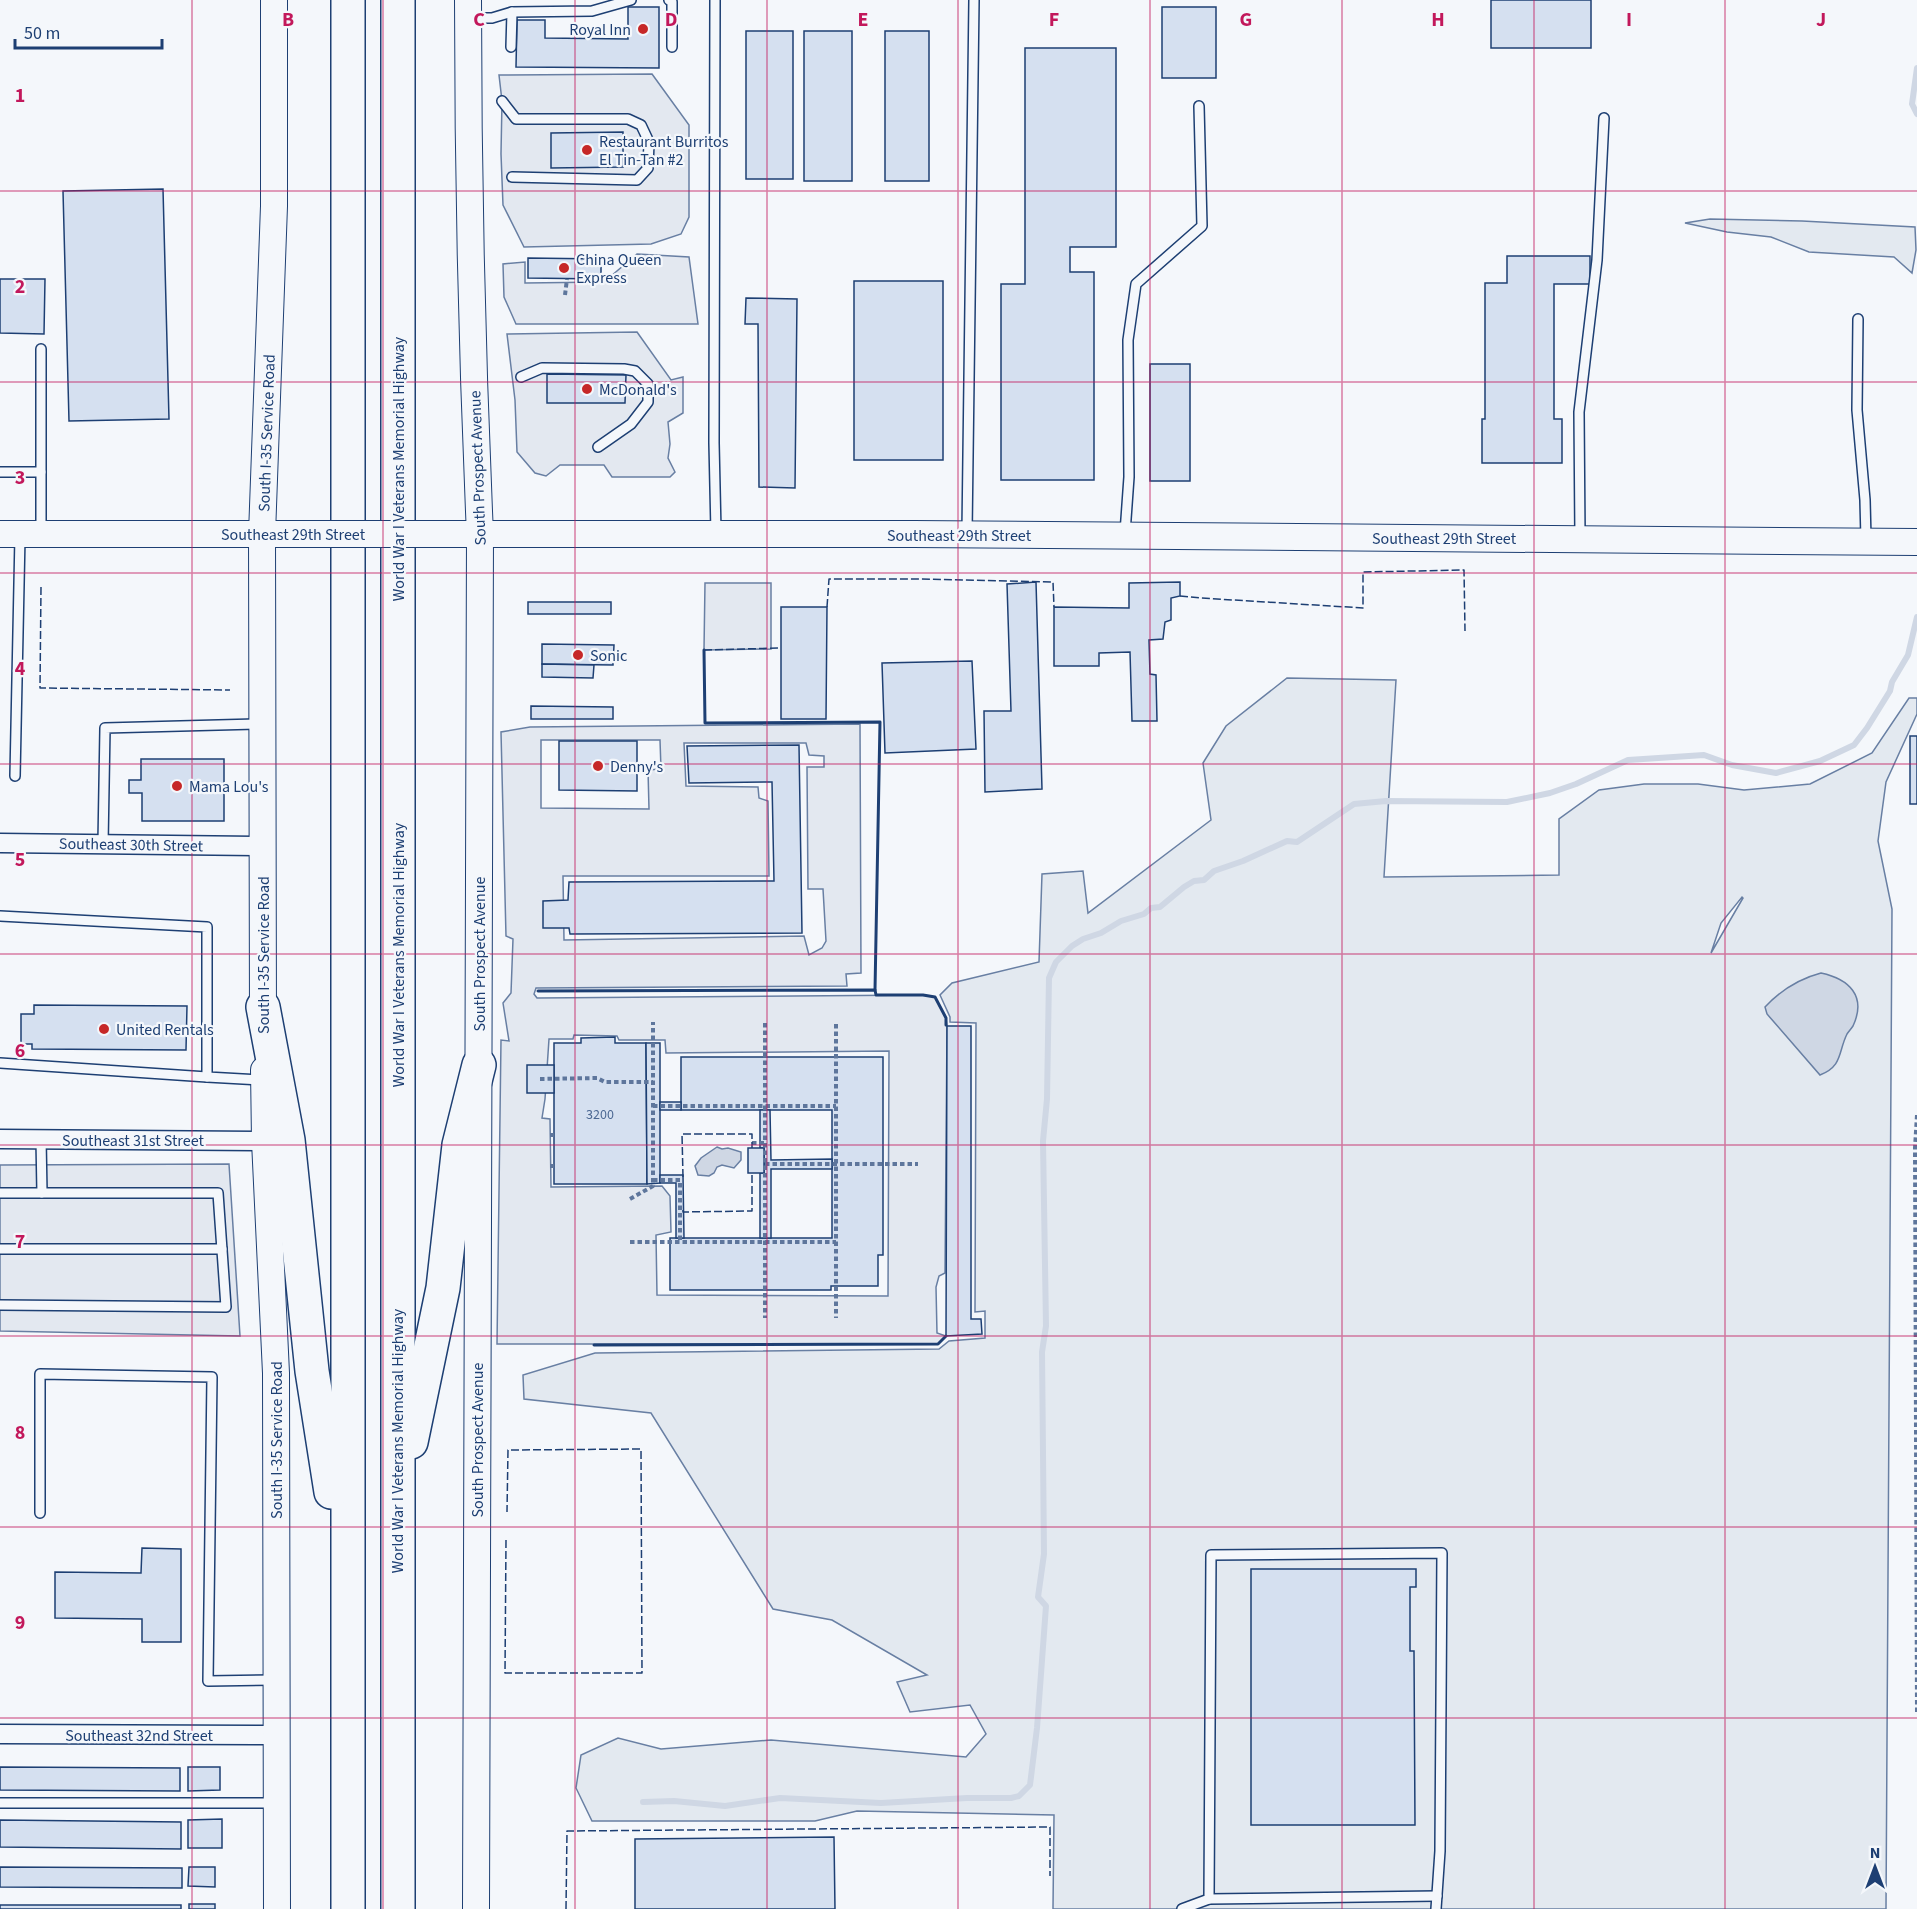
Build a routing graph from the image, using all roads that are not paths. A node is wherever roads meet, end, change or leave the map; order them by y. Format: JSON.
{"nodes":[{"id":1,"x":274,"y":0,"type":"edge"},
{"id":2,"x":348,"y":0,"type":"edge"},
{"id":3,"x":398,"y":0,"type":"edge"},
{"id":4,"x":632,"y":0,"type":"edge"},
{"id":5,"x":669,"y":0,"type":"edge"},
{"id":6,"x":715,"y":0,"type":"edge"},
{"id":7,"x":974,"y":0,"type":"edge"},
{"id":8,"x":468,"y":9,"type":"edge"},
{"id":9,"x":512,"y":12,"type":"junction"},
{"id":10,"x":511,"y":47,"type":"dead end"},
{"id":11,"x":672,"y":48,"type":"dead end"},
{"id":12,"x":502,"y":101,"type":"dead end"},
{"id":13,"x":1199,"y":106,"type":"dead end"},
{"id":14,"x":1604,"y":118,"type":"dead end"},
{"id":15,"x":512,"y":177,"type":"dead end"},
{"id":16,"x":1858,"y":319,"type":"dead end"},
{"id":17,"x":41,"y":350,"type":"dead end"},
{"id":18,"x":521,"y":376,"type":"dead end"},
{"id":19,"x":598,"y":447,"type":"dead end"},
{"id":20,"x":0,"y":472,"type":"edge"},
{"id":21,"x":41,"y":472,"type":"junction"},
{"id":22,"x":20,"y":534,"type":"edge"},
{"id":23,"x":262,"y":534,"type":"junction"},
{"id":24,"x":480,"y":534,"type":"junction"},
{"id":25,"x":716,"y":534,"type":"junction"},
{"id":26,"x":967,"y":534,"type":"junction"},
{"id":27,"x":1125,"y":536,"type":"junction"},
{"id":28,"x":1581,"y":539,"type":"junction"},
{"id":29,"x":1866,"y":541,"type":"junction"},
{"id":30,"x":1917,"y":542,"type":"edge"},
{"id":31,"x":263,"y":724,"type":"junction"},
{"id":32,"x":15,"y":776,"type":"dead end"},
{"id":33,"x":0,"y":843,"type":"edge"},
{"id":34,"x":103,"y":844,"type":"junction"},
{"id":35,"x":263,"y":846,"type":"junction"},
{"id":36,"x":0,"y":916,"type":"edge"},
{"id":37,"x":263,"y":1006,"type":"junction"},
{"id":38,"x":0,"y":1064,"type":"edge"},
{"id":39,"x":479,"y":1065,"type":"junction"},
{"id":40,"x":207,"y":1077,"type":"junction"},
{"id":41,"x":264,"y":1080,"type":"junction"},
{"id":42,"x":0,"y":1139,"type":"edge"},
{"id":43,"x":41,"y":1139,"type":"junction"},
{"id":44,"x":265,"y":1141,"type":"junction"},
{"id":45,"x":0,"y":1193,"type":"edge"},
{"id":46,"x":42,"y":1193,"type":"junction"},
{"id":47,"x":0,"y":1249,"type":"edge"},
{"id":48,"x":222,"y":1249,"type":"junction"},
{"id":49,"x":0,"y":1305,"type":"edge"},
{"id":50,"x":397,"y":1509,"type":"junction"},
{"id":51,"x":40,"y":1514,"type":"dead end"},
{"id":52,"x":347,"y":1590,"type":"junction"},
{"id":53,"x":277,"y":1680,"type":"junction"},
{"id":54,"x":0,"y":1734,"type":"edge"},
{"id":55,"x":277,"y":1735,"type":"junction"},
{"id":56,"x":0,"y":1803,"type":"edge"},
{"id":57,"x":277,"y":1803,"type":"junction"},
{"id":58,"x":1437,"y":1896,"type":"junction"},
{"id":59,"x":1209,"y":1899,"type":"junction"},
{"id":60,"x":277,"y":1909,"type":"edge"},
{"id":61,"x":348,"y":1909,"type":"edge"},
{"id":62,"x":398,"y":1909,"type":"edge"},
{"id":63,"x":476,"y":1909,"type":"edge"},
{"id":64,"x":1182,"y":1909,"type":"edge"},
{"id":65,"x":1436,"y":1909,"type":"edge"}],
"edges":[{"from":1,"to":23,"type":"main road","name":"South I-35 Service Road"},
{"from":2,"to":52,"type":"highway"},
{"from":3,"to":50,"type":"highway","name":"World War I Veterans Memorial Highway"},
{"from":4,"to":9,"type":"lane"},
{"from":5,"to":11,"type":"lane"},
{"from":6,"to":25,"type":"lane"},
{"from":7,"to":26,"type":"lane"},
{"from":8,"to":9,"type":"lane"},
{"from":8,"to":24,"type":"main road","name":"South Prospect Avenue"},
{"from":9,"to":10,"type":"lane"},
{"from":12,"to":15,"type":"lane"},
{"from":13,"to":27,"type":"lane"},
{"from":14,"to":28,"type":"lane"},
{"from":16,"to":29,"type":"lane"},
{"from":17,"to":21,"type":"lane"},
{"from":18,"to":19,"type":"lane"},
{"from":20,"to":21,"type":"lane"},
{"from":21,"to":22,"type":"lane"},
{"from":22,"to":23,"type":"main road","name":"Southeast 29th Street"},
{"from":22,"to":32,"type":"lane"},
{"from":23,"to":24,"type":"main road","name":"Southeast 29th Street","bridge":true},
{"from":23,"to":31,"type":"main road","name":"South I-35 Service Road"},
{"from":24,"to":25,"type":"main road","name":"Southeast 29th Street"},
{"from":24,"to":39,"type":"main road","name":"South Prospect Avenue"},
{"from":25,"to":26,"type":"main road","name":"Southeast 29th Street"},
{"from":26,"to":27,"type":"main road","name":"Southeast 29th Street"},
{"from":27,"to":28,"type":"main road","name":"Southeast 29th Street"},
{"from":28,"to":29,"type":"main road","name":"Southeast 29th Street"},
{"from":29,"to":30,"type":"main road","name":"Southeast 29th Street"},
{"from":31,"to":34,"type":"lane"},
{"from":31,"to":35,"type":"main road","name":"South I-35 Service Road"},
{"from":33,"to":34,"type":"street","name":"Southeast 30th Street"},
{"from":34,"to":35,"type":"street","name":"Southeast 30th Street"},
{"from":35,"to":37,"type":"main road","name":"South I-35 Service Road"},
{"from":36,"to":40,"type":"lane"},
{"from":37,"to":41,"type":"main road","name":"South I-35 Service Road"},
{"from":37,"to":52,"type":"highway"},
{"from":38,"to":40,"type":"lane"},
{"from":39,"to":50,"type":"highway"},
{"from":39,"to":63,"type":"main road","name":"South Prospect Avenue"},
{"from":40,"to":41,"type":"lane"},
{"from":41,"to":44,"type":"main road","name":"South I-35 Service Road"},
{"from":42,"to":43,"type":"street","name":"Southeast 31st Street"},
{"from":43,"to":44,"type":"street","name":"Southeast 31st Street"},
{"from":43,"to":46,"type":"lane"},
{"from":44,"to":53,"type":"main road","name":"South I-35 Service Road"},
{"from":45,"to":46,"type":"lane"},
{"from":46,"to":48,"type":"lane"},
{"from":47,"to":48,"type":"lane"},
{"from":48,"to":49,"type":"lane"},
{"from":50,"to":62,"type":"highway","name":"World War I Veterans Memorial Highway"},
{"from":51,"to":53,"type":"lane"},
{"from":52,"to":61,"type":"highway"},
{"from":53,"to":55,"type":"main road","name":"South I-35 Service Road"},
{"from":54,"to":55,"type":"street","name":"Southeast 32nd Street"},
{"from":55,"to":57,"type":"main road","name":"South I-35 Service Road"},
{"from":56,"to":57,"type":"lane"},
{"from":57,"to":60,"type":"main road","name":"South I-35 Service Road"},
{"from":58,"to":59,"type":"lane"},
{"from":58,"to":59,"type":"lane"},
{"from":58,"to":65,"type":"lane"},
{"from":59,"to":64,"type":"lane"}]}
